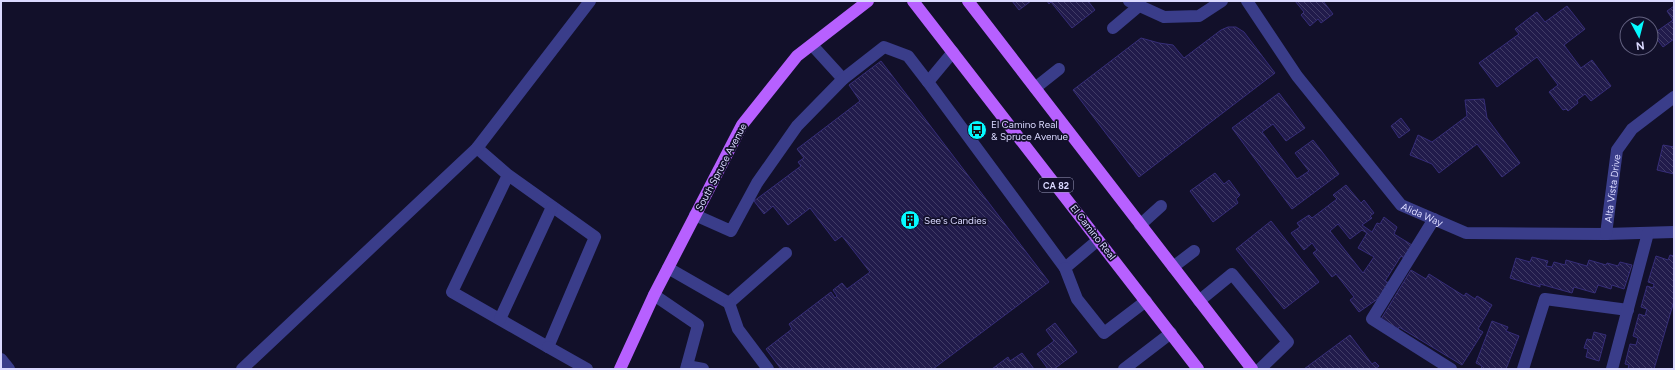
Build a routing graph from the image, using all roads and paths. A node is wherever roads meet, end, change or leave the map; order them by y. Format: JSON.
{"nodes":[{"id":1,"x":590,"y":1,"type":"edge"},
{"id":2,"x":868,"y":1,"type":"edge"},
{"id":3,"x":913,"y":1,"type":"edge"},
{"id":4,"x":1222,"y":1,"type":"edge"},
{"id":5,"x":1247,"y":1,"type":"edge"},
{"id":6,"x":972,"y":3,"type":"edge"},
{"id":7,"x":1134,"y":3,"type":"edge"},
{"id":8,"x":1113,"y":28,"type":"dead end"},
{"id":9,"x":812,"y":45,"type":"junction"},
{"id":10,"x":953,"y":52,"type":"junction"},
{"id":11,"x":1060,"y":69,"type":"dead end"},
{"id":12,"x":843,"y":79,"type":"junction"},
{"id":13,"x":928,"y":82,"type":"junction"},
{"id":14,"x":1035,"y":88,"type":"junction"},
{"id":15,"x":1674,"y":97,"type":"edge"},
{"id":16,"x":477,"y":148,"type":"junction"},
{"id":17,"x":508,"y":175,"type":"junction"},
{"id":18,"x":1161,"y":206,"type":"dead end"},
{"id":19,"x":552,"y":207,"type":"junction"},
{"id":20,"x":695,"y":216,"type":"junction"},
{"id":21,"x":1434,"y":219,"type":"junction"},
{"id":22,"x":1140,"y":225,"type":"junction"},
{"id":23,"x":1674,"y":232,"type":"edge"},
{"id":24,"x":1648,"y":233,"type":"junction"},
{"id":25,"x":1606,"y":234,"type":"junction"},
{"id":26,"x":1098,"y":240,"type":"junction"},
{"id":27,"x":1194,"y":251,"type":"dead end"},
{"id":28,"x":786,"y":253,"type":"dead end"},
{"id":29,"x":1172,"y":267,"type":"junction"},
{"id":30,"x":668,"y":268,"type":"junction"},
{"id":31,"x":1065,"y":268,"type":"junction"},
{"id":32,"x":654,"y":295,"type":"junction"},
{"id":33,"x":1146,"y":301,"type":"junction"},
{"id":34,"x":1199,"y":301,"type":"junction"},
{"id":35,"x":729,"y":302,"type":"junction"},
{"id":36,"x":1628,"y":310,"type":"junction"},
{"id":37,"x":500,"y":319,"type":"junction"},
{"id":38,"x":1171,"y":333,"type":"junction"},
{"id":39,"x":548,"y":347,"type":"junction"},
{"id":40,"x":1,"y":359,"type":"edge"},
{"id":41,"x":1140,"y":365,"type":"edge"},
{"id":42,"x":686,"y":367,"type":"edge"},
{"id":43,"x":9,"y":369,"type":"edge"},
{"id":44,"x":242,"y":369,"type":"edge"},
{"id":45,"x":586,"y":369,"type":"edge"},
{"id":46,"x":620,"y":369,"type":"edge"},
{"id":47,"x":703,"y":369,"type":"edge"},
{"id":48,"x":768,"y":369,"type":"edge"},
{"id":49,"x":1124,"y":369,"type":"edge"},
{"id":50,"x":1198,"y":369,"type":"edge"},
{"id":51,"x":1252,"y":369,"type":"edge"},
{"id":52,"x":1260,"y":369,"type":"edge"},
{"id":53,"x":1451,"y":369,"type":"edge"},
{"id":54,"x":1523,"y":369,"type":"edge"},
{"id":55,"x":1612,"y":369,"type":"edge"}],
"edges":[{"from":1,"to":16,"type":"street"},
{"from":2,"to":9,"type":"main road","name":"South Spruce Avenue"},
{"from":3,"to":10,"type":"main road","name":"El Camino Real","number":"CA 82"},
{"from":4,"to":7,"type":"street"},
{"from":5,"to":21,"type":"street","name":"Alida Way"},
{"from":6,"to":14,"type":"main road"},
{"from":7,"to":8,"type":"street"},
{"from":9,"to":12,"type":"street"},
{"from":9,"to":20,"type":"main road","name":"South Spruce Avenue"},
{"from":10,"to":13,"type":"street"},
{"from":10,"to":26,"type":"main road","name":"El Camino Real","number":"CA 82"},
{"from":11,"to":14,"type":"street"},
{"from":12,"to":13,"type":"street"},
{"from":12,"to":20,"type":"street"},
{"from":13,"to":31,"type":"street"},
{"from":14,"to":22,"type":"main road"},
{"from":15,"to":25,"type":"street","name":"Alta Vista Drive"},
{"from":16,"to":17,"type":"street"},
{"from":16,"to":44,"type":"street"},
{"from":17,"to":19,"type":"street"},
{"from":17,"to":37,"type":"street"},
{"from":18,"to":22,"type":"street"},
{"from":19,"to":37,"type":"street"},
{"from":19,"to":39,"type":"street"},
{"from":20,"to":30,"type":"main road","name":"South Spruce Avenue"},
{"from":21,"to":25,"type":"street","name":"Alida Way"},
{"from":21,"to":53,"type":"street"},
{"from":22,"to":29,"type":"main road"},
{"from":23,"to":24,"type":"street","name":"Alida Way"},
{"from":24,"to":25,"type":"street","name":"Alida Way"},
{"from":24,"to":36,"type":"street"},
{"from":26,"to":31,"type":"street"},
{"from":26,"to":33,"type":"main road","name":"El Camino Real","number":"CA 82"},
{"from":27,"to":29,"type":"street"},
{"from":28,"to":35,"type":"street"},
{"from":29,"to":34,"type":"main road"},
{"from":30,"to":32,"type":"main road","name":"South Spruce Avenue"},
{"from":30,"to":35,"type":"street"},
{"from":31,"to":33,"type":"street"},
{"from":32,"to":42,"type":"street"},
{"from":32,"to":46,"type":"main road","name":"South Spruce Avenue"},
{"from":33,"to":38,"type":"main road","name":"El Camino Real","number":"CA 82"},
{"from":34,"to":51,"type":"main road"},
{"from":34,"to":52,"type":"street"},
{"from":35,"to":48,"type":"street"},
{"from":36,"to":54,"type":"street"},
{"from":36,"to":55,"type":"street"},
{"from":37,"to":39,"type":"street"},
{"from":38,"to":41,"type":"street"},
{"from":38,"to":50,"type":"main road","name":"El Camino Real","number":"CA 82"},
{"from":39,"to":45,"type":"street"},
{"from":40,"to":43,"type":"street"},
{"from":41,"to":49,"type":"street"},
{"from":42,"to":47,"type":"street"}]}
